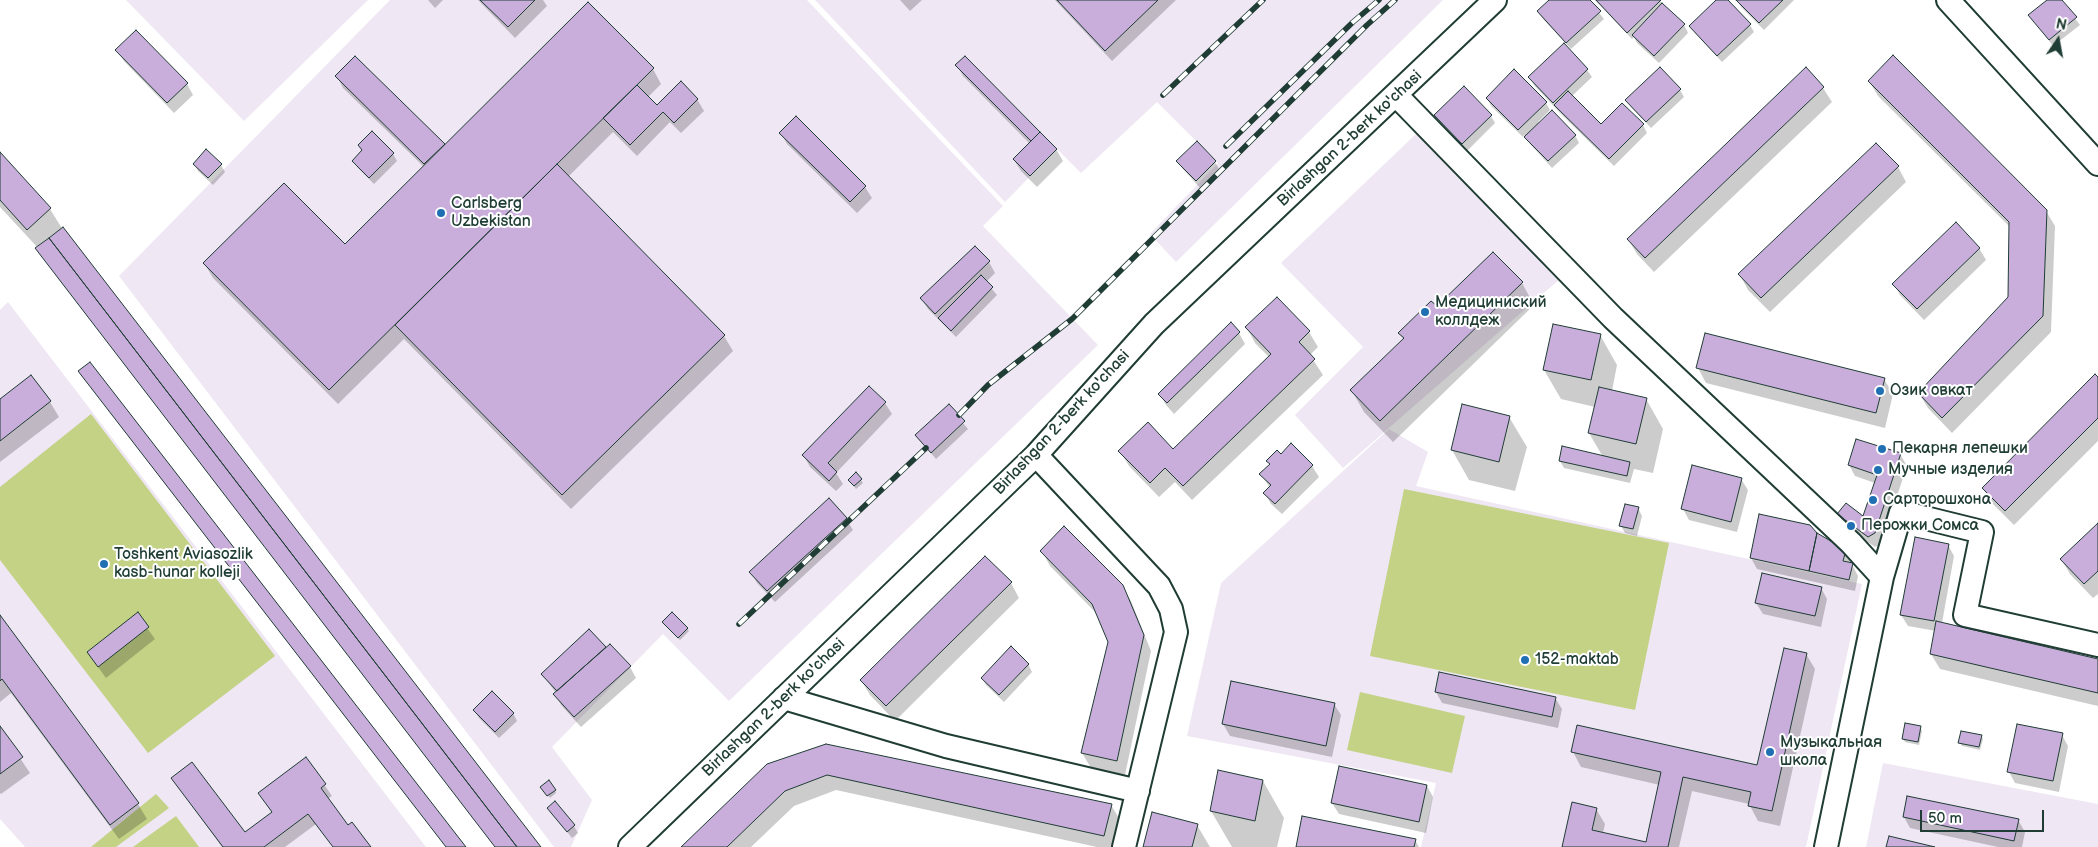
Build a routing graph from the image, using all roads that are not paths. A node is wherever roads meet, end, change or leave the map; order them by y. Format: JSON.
{"nodes":[{"id":1,"x":1495,"y":0,"type":"edge"},
{"id":2,"x":1948,"y":0,"type":"edge"},
{"id":3,"x":1396,"y":95,"type":"junction"},
{"id":4,"x":2098,"y":164,"type":"edge"},
{"id":5,"x":1036,"y":455,"type":"junction"},
{"id":6,"x":1882,"y":577,"type":"junction"},
{"id":7,"x":2098,"y":645,"type":"edge"},
{"id":8,"x":784,"y":698,"type":"junction"},
{"id":9,"x":1138,"y":791,"type":"junction"},
{"id":10,"x":630,"y":847,"type":"edge"},
{"id":11,"x":1124,"y":847,"type":"edge"},
{"id":12,"x":1826,"y":847,"type":"edge"}],
"edges":[{"from":1,"to":3,"type":"street","name":"Birlashgan 2-berk ko'chasi"},
{"from":2,"to":4,"type":"street"},
{"from":3,"to":5,"type":"street","name":"Birlashgan 2-berk ko'chasi"},
{"from":3,"to":6,"type":"street"},
{"from":5,"to":8,"type":"street","name":"Birlashgan 2-berk ko'chasi"},
{"from":5,"to":9,"type":"street"},
{"from":6,"to":7,"type":"street"},
{"from":6,"to":12,"type":"street"},
{"from":8,"to":9,"type":"street"},
{"from":8,"to":10,"type":"street","name":"Birlashgan 2-berk ko'chasi"},
{"from":9,"to":11,"type":"street"}]}
